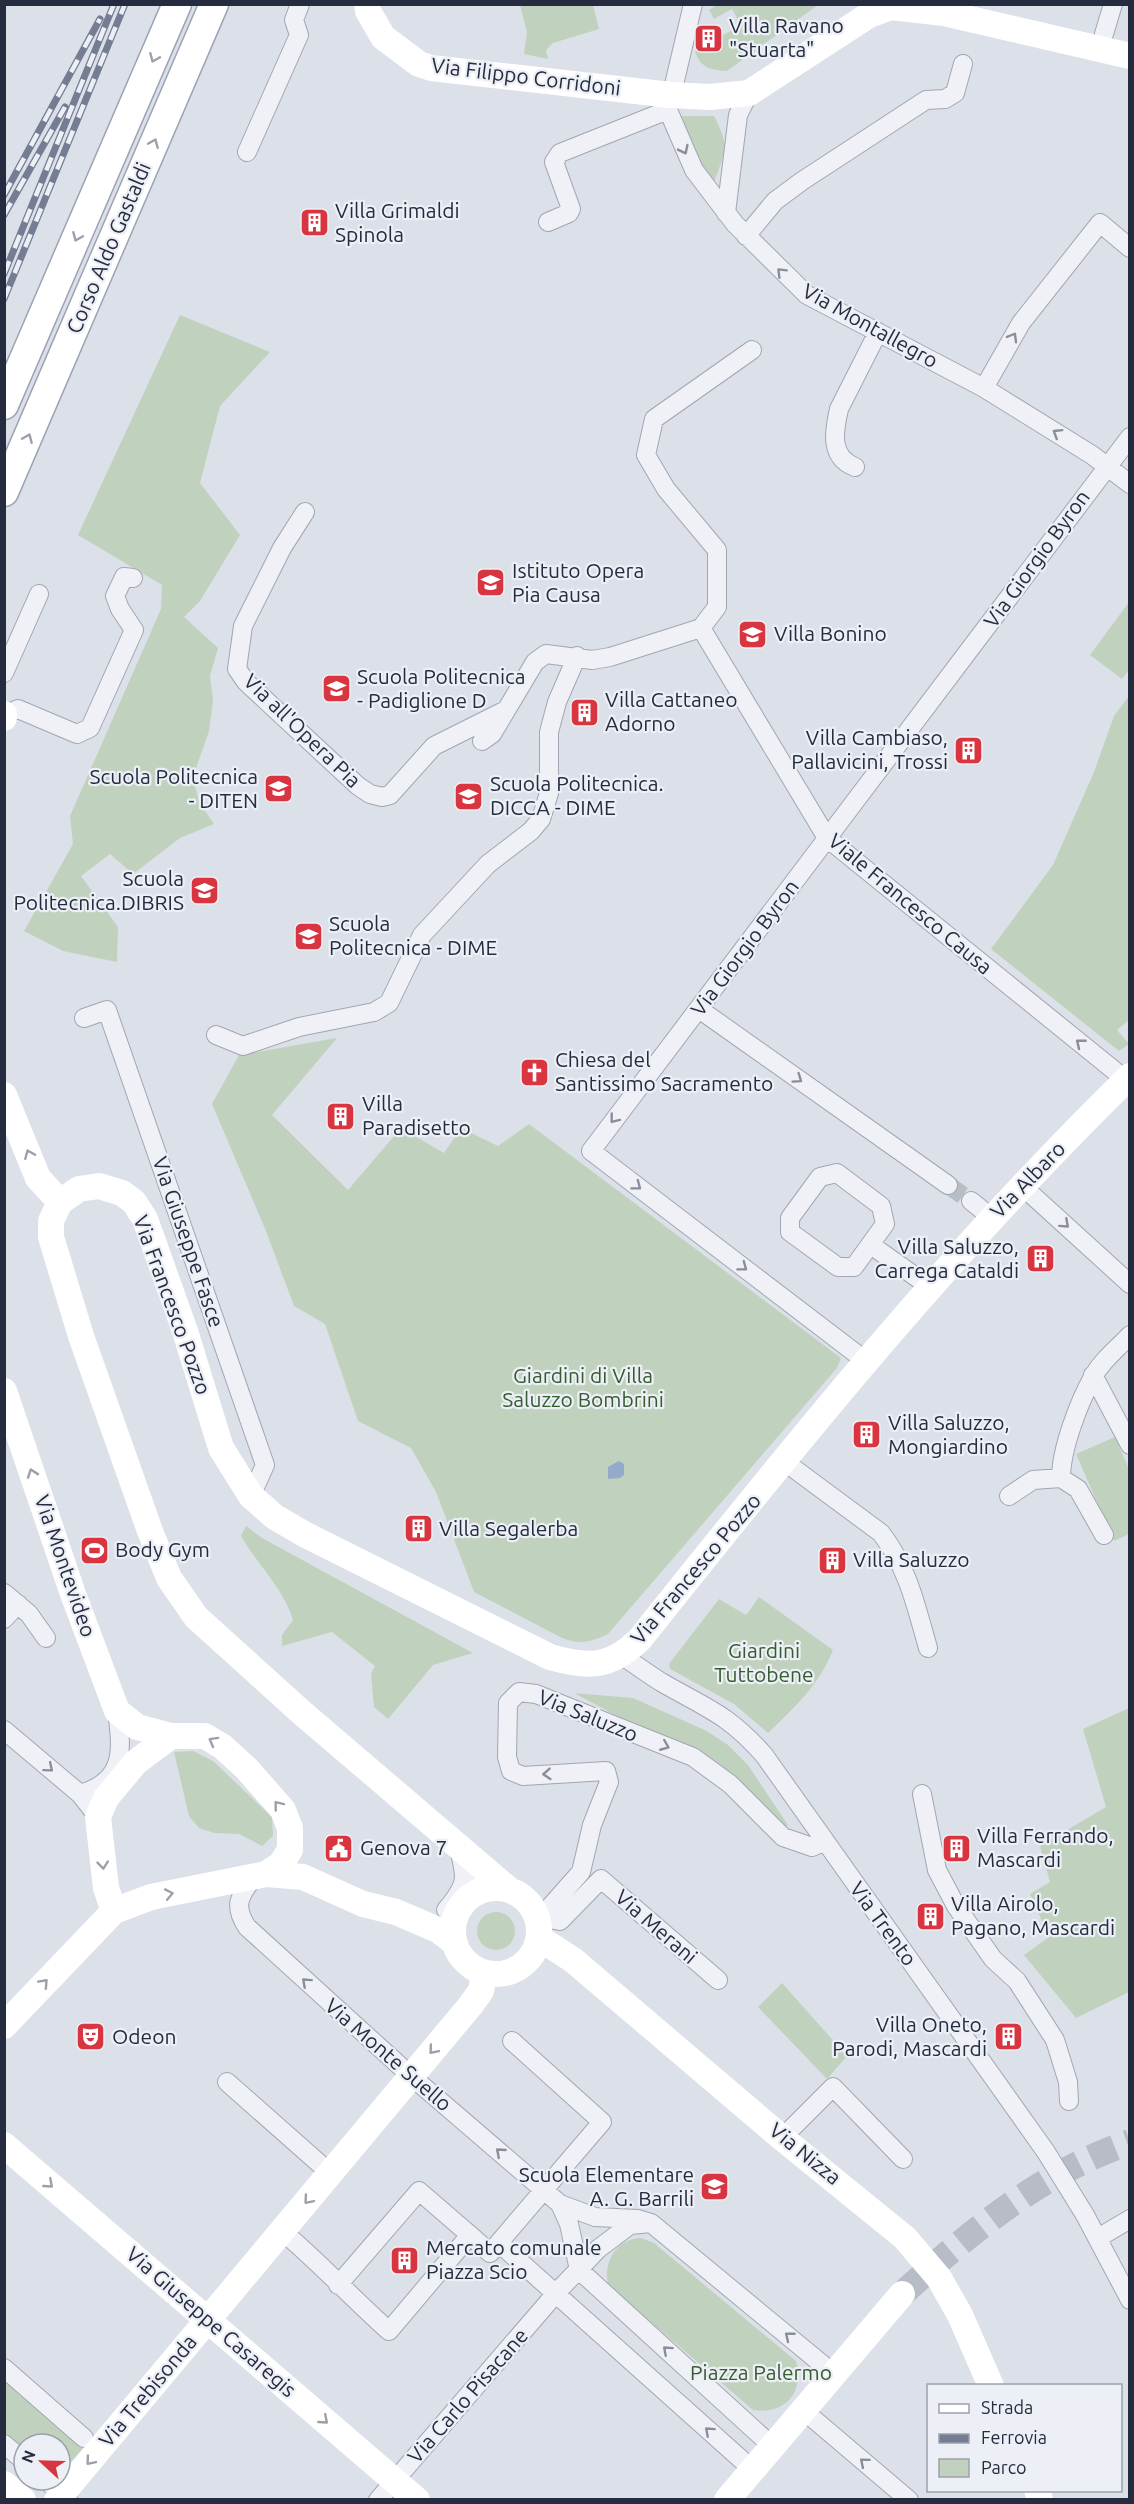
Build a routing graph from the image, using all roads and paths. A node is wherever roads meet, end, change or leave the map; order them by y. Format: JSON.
{"nodes":[{"id":1,"x":177,"y":4,"type":"edge"},
{"id":2,"x":213,"y":4,"type":"edge"},
{"id":3,"x":300,"y":4,"type":"edge"},
{"id":4,"x":368,"y":4,"type":"edge"},
{"id":5,"x":693,"y":4,"type":"edge"},
{"id":6,"x":1113,"y":4,"type":"edge"},
{"id":7,"x":884,"y":8,"type":"edge"},
{"id":8,"x":942,"y":9,"type":"edge"},
{"id":9,"x":1104,"y":34,"type":"dead end"},
{"id":10,"x":1130,"y":56,"type":"edge"},
{"id":11,"x":963,"y":64,"type":"dead end"},
{"id":12,"x":749,"y":93,"type":"junction"},
{"id":13,"x":669,"y":103,"type":"junction"},
{"id":14,"x":246,"y":152,"type":"dead end"},
{"id":15,"x":726,"y":213,"type":"junction"},
{"id":16,"x":548,"y":222,"type":"dead end"},
{"id":17,"x":746,"y":236,"type":"junction"},
{"id":18,"x":1130,"y":248,"type":"edge"},
{"id":19,"x":878,"y":332,"type":"junction"},
{"id":20,"x":752,"y":350,"type":"dead end"},
{"id":21,"x":984,"y":388,"type":"junction"},
{"id":22,"x":4,"y":405,"type":"edge"},
{"id":23,"x":1130,"y":437,"type":"edge"},
{"id":24,"x":1106,"y":465,"type":"junction"},
{"id":25,"x":855,"y":467,"type":"dead end"},
{"id":26,"x":1130,"y":484,"type":"edge"},
{"id":27,"x":4,"y":492,"type":"edge"},
{"id":28,"x":305,"y":512,"type":"dead end"},
{"id":29,"x":133,"y":578,"type":"dead end"},
{"id":30,"x":39,"y":594,"type":"dead end"},
{"id":31,"x":701,"y":628,"type":"junction"},
{"id":32,"x":577,"y":657,"type":"junction"},
{"id":33,"x":4,"y":673,"type":"edge"},
{"id":34,"x":508,"y":710,"type":"junction"},
{"id":35,"x":5,"y":715,"type":"edge"},
{"id":36,"x":482,"y":741,"type":"dead end"},
{"id":37,"x":827,"y":838,"type":"junction"},
{"id":38,"x":699,"y":1009,"type":"junction"},
{"id":39,"x":84,"y":1018,"type":"dead end"},
{"id":40,"x":216,"y":1035,"type":"dead end"},
{"id":41,"x":1128,"y":1078,"type":"edge"},
{"id":42,"x":4,"y":1095,"type":"edge"},
{"id":43,"x":948,"y":1185,"type":"tunnel mouth"},
{"id":44,"x":1021,"y":1185,"type":"junction"},
{"id":45,"x":971,"y":1201,"type":"tunnel mouth"},
{"id":46,"x":60,"y":1202,"type":"junction"},
{"id":47,"x":992,"y":1217,"type":"junction"},
{"id":48,"x":871,"y":1245,"type":"junction"},
{"id":49,"x":1130,"y":1284,"type":"edge"},
{"id":50,"x":930,"y":1287,"type":"junction"},
{"id":51,"x":1130,"y":1335,"type":"edge"},
{"id":52,"x":867,"y":1362,"type":"junction"},
{"id":53,"x":1093,"y":1375,"type":"junction"},
{"id":54,"x":4,"y":1391,"type":"edge"},
{"id":55,"x":1130,"y":1445,"type":"edge"},
{"id":56,"x":785,"y":1462,"type":"junction"},
{"id":57,"x":1061,"y":1478,"type":"junction"},
{"id":58,"x":251,"y":1496,"type":"junction"},
{"id":59,"x":1009,"y":1496,"type":"dead end"},
{"id":60,"x":1104,"y":1535,"type":"dead end"},
{"id":61,"x":11,"y":1598,"type":"edge"},
{"id":62,"x":4,"y":1619,"type":"edge"},
{"id":63,"x":46,"y":1638,"type":"dead end"},
{"id":64,"x":928,"y":1648,"type":"dead end"},
{"id":65,"x":622,"y":1656,"type":"junction"},
{"id":66,"x":117,"y":1711,"type":"junction"},
{"id":67,"x":4,"y":1730,"type":"edge"},
{"id":68,"x":171,"y":1736,"type":"junction"},
{"id":69,"x":80,"y":1794,"type":"junction"},
{"id":70,"x":922,"y":1794,"type":"dead end"},
{"id":71,"x":98,"y":1817,"type":"junction"},
{"id":72,"x":825,"y":1841,"type":"junction"},
{"id":73,"x":290,"y":1850,"type":"junction"},
{"id":74,"x":465,"y":1851,"type":"junction"},
{"id":75,"x":260,"y":1876,"type":"junction"},
{"id":76,"x":303,"y":1876,"type":"junction"},
{"id":77,"x":507,"y":1888,"type":"junction"},
{"id":78,"x":461,"y":1902,"type":"junction"},
{"id":79,"x":114,"y":1911,"type":"junction"},
{"id":80,"x":396,"y":1912,"type":"junction"},
{"id":81,"x":538,"y":1922,"type":"junction"},
{"id":82,"x":451,"y":1940,"type":"junction"},
{"id":83,"x":484,"y":1974,"type":"junction"},
{"id":84,"x":718,"y":1980,"type":"dead end"},
{"id":85,"x":4,"y":2026,"type":"edge"},
{"id":86,"x":512,"y":2041,"type":"dead end"},
{"id":87,"x":411,"y":2076,"type":"junction"},
{"id":88,"x":227,"y":2082,"type":"dead end"},
{"id":89,"x":1069,"y":2102,"type":"dead end"},
{"id":90,"x":783,"y":2138,"type":"junction"},
{"id":91,"x":4,"y":2145,"type":"edge"},
{"id":92,"x":903,"y":2159,"type":"dead end"},
{"id":93,"x":330,"y":2173,"type":"junction"},
{"id":94,"x":544,"y":2191,"type":"junction"},
{"id":95,"x":560,"y":2204,"type":"junction"},
{"id":96,"x":1130,"y":2219,"type":"edge"},
{"id":97,"x":651,"y":2223,"type":"junction"},
{"id":98,"x":282,"y":2231,"type":"junction"},
{"id":99,"x":470,"y":2235,"type":"junction"},
{"id":100,"x":1098,"y":2238,"type":"junction"},
{"id":101,"x":499,"y":2243,"type":"junction"},
{"id":102,"x":579,"y":2270,"type":"junction"},
{"id":103,"x":338,"y":2286,"type":"junction"},
{"id":104,"x":557,"y":2292,"type":"junction"},
{"id":105,"x":902,"y":2294,"type":"tunnel mouth"},
{"id":106,"x":1130,"y":2300,"type":"edge"},
{"id":107,"x":208,"y":2319,"type":"junction"},
{"id":108,"x":4,"y":2368,"type":"edge"},
{"id":109,"x":834,"y":2374,"type":"junction"},
{"id":110,"x":991,"y":2384,"type":"edge"},
{"id":111,"x":803,"y":2410,"type":"junction"},
{"id":112,"x":84,"y":2438,"type":"dead end"},
{"id":113,"x":772,"y":2446,"type":"junction"},
{"id":114,"x":753,"y":2470,"type":"junction"},
{"id":115,"x":395,"y":2480,"type":"junction"},
{"id":116,"x":4,"y":2484,"type":"edge"},
{"id":117,"x":58,"y":2493,"type":"edge"},
{"id":118,"x":23,"y":2499,"type":"edge"},
{"id":119,"x":378,"y":2499,"type":"edge"},
{"id":120,"x":417,"y":2499,"type":"edge"},
{"id":121,"x":728,"y":2499,"type":"edge"},
{"id":122,"x":909,"y":2499,"type":"edge"}],
"edges":[{"from":1,"to":22,"type":"main road","name":"Corso Aldo Gastaldi","one_way":true},
{"from":27,"to":2,"type":"main road","name":"Corso Aldo Gastaldi","one_way":true},
{"from":3,"to":14,"type":"street"},
{"from":4,"to":13,"type":"street","name":"Via Filippo Corridoni"},
{"from":5,"to":13,"type":"street"},
{"from":6,"to":9,"type":"street"},
{"from":7,"to":8,"type":"street"},
{"from":7,"to":12,"type":"street"},
{"from":8,"to":10,"type":"street"},
{"from":11,"to":17,"type":"street"},
{"from":12,"to":13,"type":"street","name":"Via Filippo Corridoni"},
{"from":12,"to":15,"type":"street"},
{"from":13,"to":15,"type":"street","name":"Via Montallegro","one_way":true},
{"from":13,"to":16,"type":"street"},
{"from":15,"to":17,"type":"street","name":"Via Montallegro"},
{"from":19,"to":17,"type":"street","name":"Via Montallegro","one_way":true},
{"from":21,"to":18,"type":"street","one_way":true},
{"from":19,"to":21,"type":"street","name":"Via Montallegro"},
{"from":19,"to":25,"type":"street"},
{"from":20,"to":31,"type":"street"},
{"from":24,"to":21,"type":"street","name":"Via Montallegro","one_way":true},
{"from":23,"to":24,"type":"street","name":"Via Giorgio Byron"},
{"from":24,"to":26,"type":"street","name":"Via Montallegro"},
{"from":24,"to":37,"type":"street","name":"Via Giorgio Byron"},
{"from":28,"to":34,"type":"street","name":"Via all'Opera Pia"},
{"from":29,"to":35,"type":"street"},
{"from":30,"to":33,"type":"street"},
{"from":31,"to":32,"type":"street"},
{"from":31,"to":37,"type":"street","name":"Viale Francesco Causa"},
{"from":32,"to":34,"type":"street"},
{"from":32,"to":40,"type":"street"},
{"from":34,"to":36,"type":"street"},
{"from":37,"to":38,"type":"street","name":"Via Giorgio Byron"},
{"from":41,"to":37,"type":"street","name":"Viale Francesco Causa","one_way":true},
{"from":38,"to":43,"type":"street","one_way":true},
{"from":38,"to":52,"type":"street","name":"Via Giorgio Byron","one_way":true},
{"from":39,"to":58,"type":"street","name":"Via Giuseppe Fasce"},
{"from":41,"to":44,"type":"street","name":"Via Albaro"},
{"from":46,"to":42,"type":"street","one_way":true},
{"from":44,"to":47,"type":"street","name":"Via Albaro"},
{"from":44,"to":49,"type":"street","one_way":true},
{"from":45,"to":47,"type":"street"},
{"from":46,"to":58,"type":"street","name":"Via Francesco Pozzo"},
{"from":46,"to":74,"type":"street"},
{"from":47,"to":50,"type":"street","name":"Via Albaro"},
{"from":48,"to":48,"type":"street"},
{"from":48,"to":50,"type":"street"},
{"from":50,"to":52,"type":"street","name":"Via Albaro"},
{"from":51,"to":53,"type":"street"},
{"from":52,"to":56,"type":"street","name":"Via Albaro"},
{"from":53,"to":55,"type":"street"},
{"from":53,"to":57,"type":"street"},
{"from":66,"to":54,"type":"street","name":"Via Montevideo","one_way":true},
{"from":56,"to":64,"type":"street"},
{"from":56,"to":65,"type":"street","name":"Via Francesco Pozzo"},
{"from":57,"to":59,"type":"street"},
{"from":57,"to":60,"type":"street"},
{"from":58,"to":65,"type":"street","name":"Via Francesco Pozzo"},
{"from":61,"to":62,"type":"street"},
{"from":61,"to":63,"type":"street"},
{"from":65,"to":72,"type":"street","name":"Via Trento"},
{"from":66,"to":68,"type":"street"},
{"from":66,"to":69,"type":"street"},
{"from":67,"to":69,"type":"street","one_way":true},
{"from":68,"to":71,"type":"street"},
{"from":73,"to":68,"type":"street","one_way":true},
{"from":69,"to":71,"type":"street"},
{"from":70,"to":89,"type":"street"},
{"from":71,"to":79,"type":"street","one_way":true},
{"from":81,"to":72,"type":"street","name":"Via Saluzzo","one_way":true},
{"from":72,"to":100,"type":"street","name":"Via Trento"},
{"from":73,"to":75,"type":"street"},
{"from":73,"to":76,"type":"street"},
{"from":74,"to":77,"type":"street"},
{"from":74,"to":78,"type":"street"},
{"from":74,"to":78,"type":"street"},
{"from":75,"to":76,"type":"street"},
{"from":79,"to":75,"type":"street","one_way":true},
{"from":87,"to":75,"type":"street","name":"Via Monte Suello","one_way":true},
{"from":76,"to":80,"type":"street"},
{"from":77,"to":78,"type":"street"},
{"from":77,"to":81,"type":"street"},
{"from":78,"to":80,"type":"street"},
{"from":78,"to":82,"type":"street"},
{"from":85,"to":79,"type":"street","one_way":true},
{"from":80,"to":82,"type":"street"},
{"from":81,"to":83,"type":"street"},
{"from":81,"to":84,"type":"street","name":"Via Merani"},
{"from":81,"to":90,"type":"street","name":"Via Nizza"},
{"from":82,"to":83,"type":"street"},
{"from":83,"to":87,"type":"street","name":"Via Trebisonda","one_way":true},
{"from":86,"to":94,"type":"street"},
{"from":87,"to":93,"type":"street","name":"Via Trebisonda"},
{"from":94,"to":87,"type":"street","name":"Via Monte Suello","one_way":true},
{"from":88,"to":93,"type":"street"},
{"from":90,"to":92,"type":"street"},
{"from":90,"to":110,"type":"street","name":"Via Nizza"},
{"from":91,"to":107,"type":"street","name":"Via Giuseppe Casaregis","one_way":true},
{"from":93,"to":98,"type":"street","name":"Via Trebisonda","one_way":true},
{"from":94,"to":95,"type":"street"},
{"from":94,"to":101,"type":"street"},
{"from":95,"to":97,"type":"street"},
{"from":95,"to":102,"type":"street"},
{"from":96,"to":100,"type":"street"},
{"from":97,"to":102,"type":"street"},
{"from":109,"to":97,"type":"street","one_way":true},
{"from":98,"to":103,"type":"street"},
{"from":98,"to":107,"type":"street","name":"Via Trebisonda"},
{"from":99,"to":101,"type":"street"},
{"from":99,"to":103,"type":"street"},
{"from":99,"to":103,"type":"street"},
{"from":100,"to":106,"type":"street","name":"Via Trento"},
{"from":101,"to":104,"type":"street"},
{"from":102,"to":104,"type":"street"},
{"from":113,"to":102,"type":"street","one_way":true},
{"from":114,"to":104,"type":"street","one_way":true},
{"from":104,"to":115,"type":"street","name":"Via Carlo Pisacane"},
{"from":105,"to":109,"type":"street"},
{"from":107,"to":115,"type":"street","name":"Via Giuseppe Casaregis","one_way":true},
{"from":107,"to":117,"type":"street","name":"Via Trebisonda","one_way":true},
{"from":108,"to":112,"type":"street"},
{"from":109,"to":111,"type":"street"},
{"from":111,"to":113,"type":"street"},
{"from":122,"to":111,"type":"street","one_way":true},
{"from":113,"to":114,"type":"street"},
{"from":114,"to":121,"type":"street"},
{"from":115,"to":119,"type":"street","name":"Via Carlo Pisacane"},
{"from":115,"to":120,"type":"street","name":"Via Giuseppe Casaregis"},
{"from":116,"to":118,"type":"street"}]}
